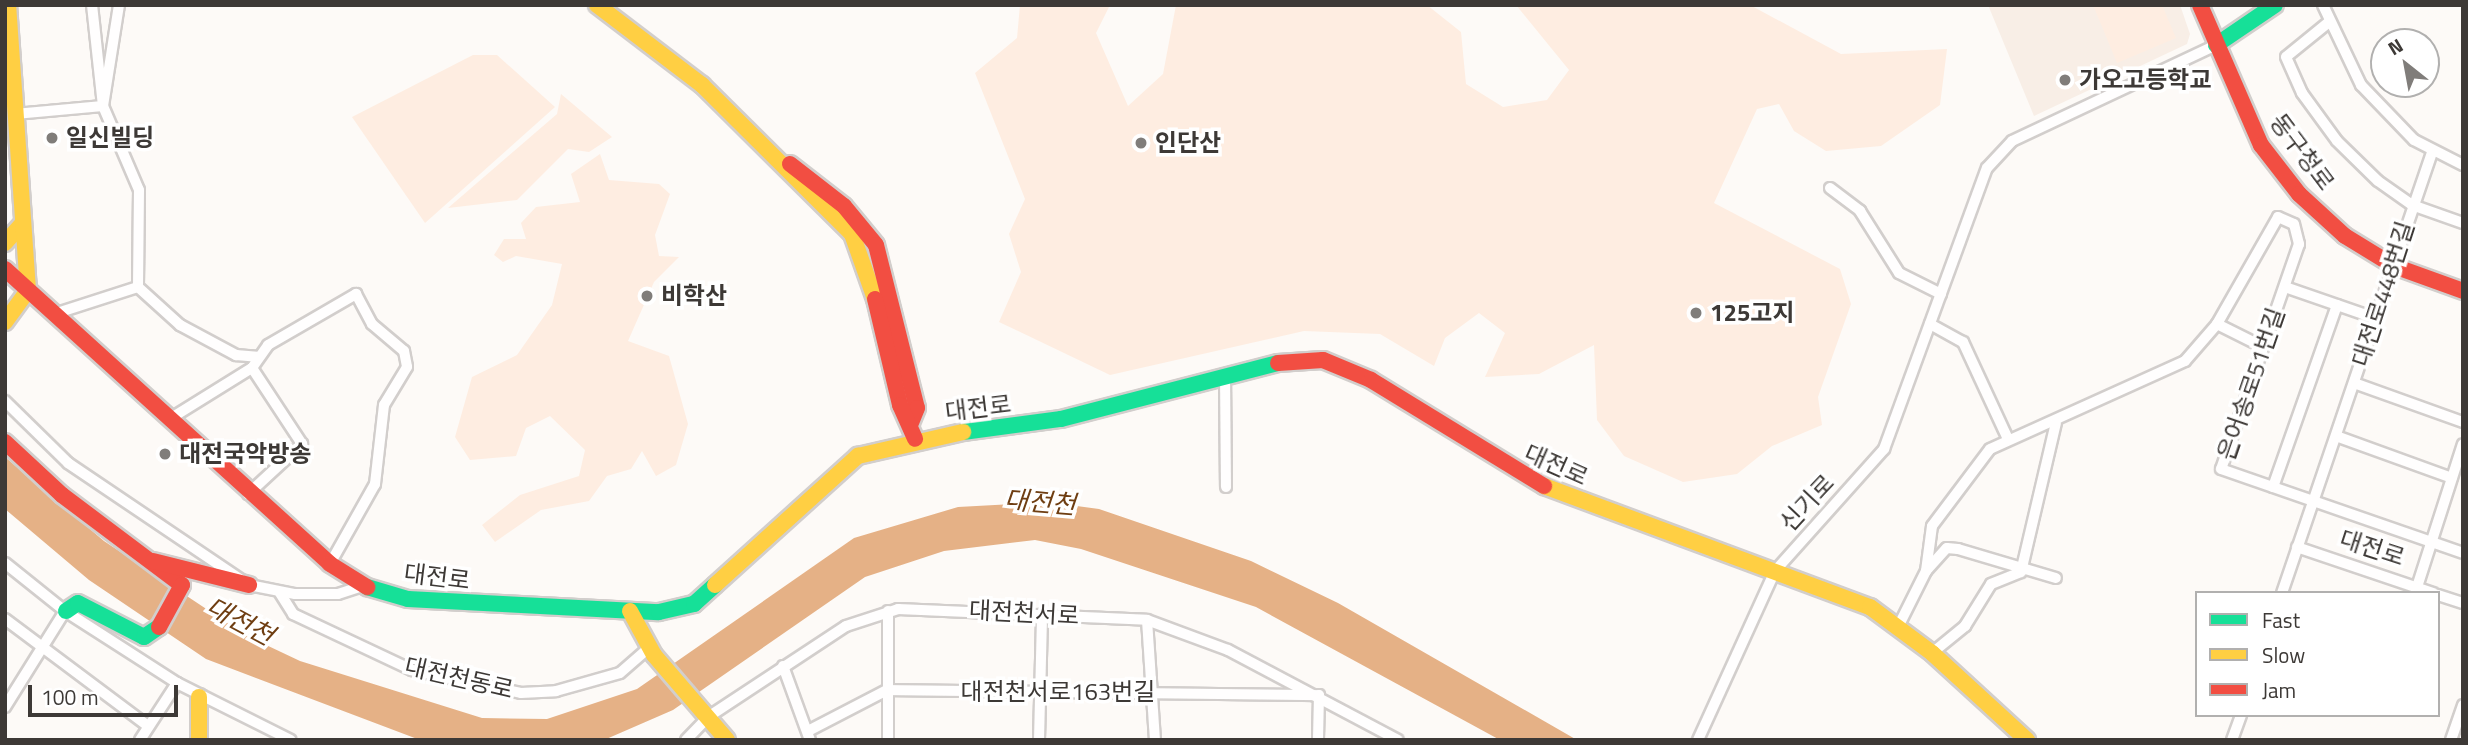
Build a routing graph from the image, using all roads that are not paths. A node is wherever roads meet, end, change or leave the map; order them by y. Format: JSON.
{"nodes":[{"id":1,"x":8,"y":5,"type":"edge"},
{"id":2,"x":92,"y":5,"type":"edge"},
{"id":3,"x":119,"y":5,"type":"edge"},
{"id":4,"x":597,"y":5,"type":"edge"},
{"id":5,"x":2200,"y":5,"type":"edge"},
{"id":6,"x":2275,"y":5,"type":"edge"},
{"id":7,"x":2323,"y":5,"type":"edge"},
{"id":8,"x":2329,"y":22,"type":"junction"},
{"id":9,"x":2216,"y":45,"type":"junction"},
{"id":10,"x":103,"y":106,"type":"junction"},
{"id":11,"x":16,"y":114,"type":"junction"},
{"id":12,"x":2432,"y":153,"type":"junction"},
{"id":13,"x":2463,"y":165,"type":"edge"},
{"id":14,"x":1830,"y":188,"type":"dead end"},
{"id":15,"x":2412,"y":205,"type":"junction"},
{"id":16,"x":23,"y":223,"type":"junction"},
{"id":17,"x":2463,"y":223,"type":"edge"},
{"id":18,"x":5,"y":243,"type":"edge"},
{"id":19,"x":2394,"y":266,"type":"junction"},
{"id":20,"x":5,"y":269,"type":"edge"},
{"id":21,"x":138,"y":287,"type":"junction"},
{"id":22,"x":2285,"y":287,"type":"junction"},
{"id":23,"x":28,"y":290,"type":"junction"},
{"id":24,"x":2463,"y":291,"type":"edge"},
{"id":25,"x":1941,"y":294,"type":"junction"},
{"id":26,"x":2337,"y":305,"type":"junction"},
{"id":27,"x":54,"y":314,"type":"junction"},
{"id":28,"x":2375,"y":318,"type":"junction"},
{"id":29,"x":5,"y":322,"type":"edge"},
{"id":30,"x":1930,"y":324,"type":"junction"},
{"id":31,"x":2217,"y":324,"type":"junction"},
{"id":32,"x":2263,"y":347,"type":"junction"},
{"id":33,"x":257,"y":357,"type":"junction"},
{"id":34,"x":251,"y":368,"type":"junction"},
{"id":35,"x":1225,"y":374,"type":"junction"},
{"id":36,"x":2354,"y":383,"type":"junction"},
{"id":37,"x":5,"y":401,"type":"edge"},
{"id":38,"x":20,"y":415,"type":"junction"},
{"id":39,"x":5,"y":418,"type":"edge"},
{"id":40,"x":168,"y":420,"type":"junction"},
{"id":41,"x":2056,"y":422,"type":"junction"},
{"id":42,"x":2463,"y":422,"type":"edge"},
{"id":43,"x":913,"y":431,"type":"junction"},
{"id":44,"x":2336,"y":436,"type":"junction"},
{"id":45,"x":2007,"y":437,"type":"junction"},
{"id":46,"x":5,"y":442,"type":"edge"},
{"id":47,"x":2463,"y":444,"type":"edge"},
{"id":48,"x":2452,"y":478,"type":"junction"},
{"id":49,"x":1226,"y":487,"type":"dead end"},
{"id":50,"x":2273,"y":487,"type":"junction"},
{"id":51,"x":248,"y":494,"type":"junction"},
{"id":52,"x":2313,"y":501,"type":"junction"},
{"id":53,"x":2431,"y":542,"type":"junction"},
{"id":54,"x":2297,"y":547,"type":"junction"},
{"id":55,"x":2463,"y":553,"type":"edge"},
{"id":56,"x":151,"y":561,"type":"junction"},
{"id":57,"x":5,"y":563,"type":"edge"},
{"id":58,"x":330,"y":564,"type":"junction"},
{"id":59,"x":1775,"y":571,"type":"junction"},
{"id":60,"x":1926,"y":571,"type":"junction"},
{"id":61,"x":2021,"y":572,"type":"junction"},
{"id":62,"x":2056,"y":578,"type":"dead end"},
{"id":63,"x":249,"y":585,"type":"junction"},
{"id":64,"x":362,"y":586,"type":"junction"},
{"id":65,"x":2417,"y":587,"type":"junction"},
{"id":66,"x":2283,"y":591,"type":"edge"},
{"id":67,"x":2428,"y":591,"type":"edge"},
{"id":68,"x":280,"y":593,"type":"junction"},
{"id":69,"x":2440,"y":596,"type":"edge"},
{"id":70,"x":2463,"y":603,"type":"edge"},
{"id":71,"x":65,"y":611,"type":"junction"},
{"id":72,"x":630,"y":611,"type":"junction"},
{"id":73,"x":888,"y":611,"type":"junction"},
{"id":74,"x":1042,"y":614,"type":"junction"},
{"id":75,"x":5,"y":620,"type":"edge"},
{"id":76,"x":1147,"y":620,"type":"junction"},
{"id":77,"x":1899,"y":625,"type":"junction"},
{"id":78,"x":41,"y":650,"type":"junction"},
{"id":79,"x":652,"y":651,"type":"junction"},
{"id":80,"x":1932,"y":653,"type":"junction"},
{"id":81,"x":783,"y":666,"type":"junction"},
{"id":82,"x":177,"y":684,"type":"junction"},
{"id":83,"x":887,"y":690,"type":"junction"},
{"id":84,"x":1040,"y":693,"type":"junction"},
{"id":85,"x":1154,"y":693,"type":"junction"},
{"id":86,"x":1319,"y":695,"type":"junction"},
{"id":87,"x":199,"y":697,"type":"junction"},
{"id":88,"x":2463,"y":705,"type":"edge"},
{"id":89,"x":5,"y":707,"type":"edge"},
{"id":90,"x":704,"y":712,"type":"junction"},
{"id":91,"x":2240,"y":717,"type":"edge"},
{"id":92,"x":2461,"y":717,"type":"edge"},
{"id":93,"x":148,"y":726,"type":"junction"},
{"id":94,"x":1378,"y":734,"type":"edge"},
{"id":95,"x":809,"y":735,"type":"edge"},
{"id":96,"x":140,"y":740,"type":"edge"},
{"id":97,"x":199,"y":740,"type":"edge"},
{"id":98,"x":291,"y":740,"type":"edge"},
{"id":99,"x":686,"y":740,"type":"edge"},
{"id":100,"x":727,"y":740,"type":"edge"},
{"id":101,"x":888,"y":740,"type":"edge"},
{"id":102,"x":1040,"y":740,"type":"edge"},
{"id":103,"x":1155,"y":740,"type":"edge"},
{"id":104,"x":1318,"y":740,"type":"edge"},
{"id":105,"x":1398,"y":740,"type":"edge"},
{"id":106,"x":1698,"y":740,"type":"edge"},
{"id":107,"x":2027,"y":740,"type":"edge"},
{"id":108,"x":2232,"y":740,"type":"edge"},
{"id":109,"x":2451,"y":740,"type":"edge"}],
"edges":[{"from":1,"to":11,"type":"main road"},
{"from":2,"to":10,"type":"street"},
{"from":3,"to":10,"type":"street"},
{"from":4,"to":43,"type":"main road"},
{"from":5,"to":9,"type":"main road","name":"동구청로"},
{"from":6,"to":9,"type":"main road","name":"신기로"},
{"from":7,"to":8,"type":"street"},
{"from":8,"to":12,"type":"street"},
{"from":8,"to":15,"type":"street","name":"대전로448번길"},
{"from":9,"to":19,"type":"main road","name":"동구청로"},
{"from":9,"to":25,"type":"street","name":"신기로"},
{"from":10,"to":11,"type":"street"},
{"from":10,"to":21,"type":"street"},
{"from":11,"to":16,"type":"main road"},
{"from":12,"to":13,"type":"street"},
{"from":12,"to":15,"type":"street","name":"대전로448번길"},
{"from":14,"to":25,"type":"street"},
{"from":15,"to":17,"type":"street","name":"대전로448번길"},
{"from":15,"to":19,"type":"street","name":"대전로448번길"},
{"from":16,"to":18,"type":"main road"},
{"from":16,"to":23,"type":"main road"},
{"from":19,"to":24,"type":"main road","name":"동구청로"},
{"from":19,"to":28,"type":"street","name":"대전로448번길"},
{"from":20,"to":23,"type":"main road","name":"대전로"},
{"from":21,"to":27,"type":"street"},
{"from":21,"to":33,"type":"street"},
{"from":22,"to":26,"type":"street","name":"은어송로51번길"},
{"from":22,"to":31,"type":"street","name":"은어송로51번길"},
{"from":22,"to":32,"type":"street","name":"은어송로51번길"},
{"from":23,"to":27,"type":"main road","name":"대전로"},
{"from":23,"to":29,"type":"main road"},
{"from":25,"to":30,"type":"street","name":"신기로"},
{"from":26,"to":28,"type":"street","name":"은어송로51번길"},
{"from":26,"to":50,"type":"street"},
{"from":27,"to":40,"type":"main road","name":"대전로"},
{"from":28,"to":36,"type":"street","name":"대전로448번길"},
{"from":30,"to":45,"type":"street"},
{"from":30,"to":59,"type":"street","name":"신기로"},
{"from":31,"to":32,"type":"street"},
{"from":31,"to":41,"type":"street"},
{"from":32,"to":50,"type":"street","name":"은어송로51번길"},
{"from":33,"to":34,"type":"street"},
{"from":33,"to":58,"type":"street"},
{"from":34,"to":40,"type":"street"},
{"from":34,"to":51,"type":"street"},
{"from":35,"to":43,"type":"main road","name":"대전로"},
{"from":35,"to":49,"type":"street"},
{"from":35,"to":59,"type":"main road","name":"대전로"},
{"from":36,"to":42,"type":"street","name":"대전로448번길"},
{"from":36,"to":44,"type":"street","name":"대전로448번길"},
{"from":37,"to":38,"type":"street"},
{"from":38,"to":39,"type":"street"},
{"from":38,"to":63,"type":"street"},
{"from":40,"to":51,"type":"main road","name":"대전로"},
{"from":41,"to":45,"type":"street"},
{"from":41,"to":61,"type":"street"},
{"from":43,"to":72,"type":"main road","name":"대전로"},
{"from":44,"to":48,"type":"street"},
{"from":44,"to":52,"type":"street","name":"대전로448번길"},
{"from":45,"to":60,"type":"street"},
{"from":46,"to":56,"type":"main road"},
{"from":47,"to":48,"type":"street"},
{"from":48,"to":53,"type":"street"},
{"from":50,"to":52,"type":"street","name":"은어송로51번길"},
{"from":51,"to":58,"type":"main road","name":"대전로"},
{"from":52,"to":53,"type":"street","name":"은어송로51번길"},
{"from":52,"to":54,"type":"street","name":"대전로448번길"},
{"from":53,"to":55,"type":"street","name":"은어송로51번길"},
{"from":53,"to":65,"type":"street"},
{"from":54,"to":65,"type":"street","name":"대전로"},
{"from":54,"to":66,"type":"street","name":"대전로448번길"},
{"from":56,"to":63,"type":"main road"},
{"from":56,"to":71,"type":"main road"},
{"from":57,"to":71,"type":"street"},
{"from":58,"to":64,"type":"main road","name":"대전로"},
{"from":59,"to":77,"type":"main road","name":"대전로"},
{"from":59,"to":106,"type":"street","name":"신기로"},
{"from":60,"to":61,"type":"street"},
{"from":60,"to":77,"type":"street"},
{"from":61,"to":62,"type":"street"},
{"from":61,"to":80,"type":"street"},
{"from":63,"to":68,"type":"street"},
{"from":64,"to":68,"type":"street"},
{"from":64,"to":72,"type":"main road","name":"대전로"},
{"from":65,"to":67,"type":"street","name":"대전로"},
{"from":68,"to":79,"type":"street","name":"대전천동로"},
{"from":69,"to":70,"type":"street"},
{"from":71,"to":78,"type":"street"},
{"from":71,"to":82,"type":"street"},
{"from":72,"to":79,"type":"main road"},
{"from":73,"to":74,"type":"street","name":"대전천서로"},
{"from":73,"to":81,"type":"street","name":"대전천서로"},
{"from":73,"to":83,"type":"street"},
{"from":74,"to":76,"type":"street","name":"대전천서로"},
{"from":74,"to":84,"type":"street"},
{"from":75,"to":78,"type":"street"},
{"from":76,"to":85,"type":"street"},
{"from":76,"to":86,"type":"street","name":"대전천서로"},
{"from":77,"to":80,"type":"main road","name":"대전로"},
{"from":78,"to":89,"type":"street"},
{"from":78,"to":93,"type":"street"},
{"from":79,"to":90,"type":"main road"},
{"from":80,"to":107,"type":"main road","name":"대전로"},
{"from":81,"to":90,"type":"street","name":"대전천서로"},
{"from":81,"to":95,"type":"street"},
{"from":82,"to":87,"type":"street"},
{"from":82,"to":93,"type":"street"},
{"from":83,"to":84,"type":"street","name":"대전천서로163번길"},
{"from":83,"to":95,"type":"street","name":"대전천서로163번길"},
{"from":83,"to":101,"type":"street"},
{"from":84,"to":85,"type":"street","name":"대전천서로163번길"},
{"from":84,"to":102,"type":"street"},
{"from":85,"to":86,"type":"street","name":"대전천서로163번길"},
{"from":85,"to":103,"type":"street"},
{"from":86,"to":94,"type":"street","name":"대전천서로"},
{"from":86,"to":104,"type":"street"},
{"from":87,"to":97,"type":"main road"},
{"from":87,"to":98,"type":"street"},
{"from":88,"to":92,"type":"street"},
{"from":90,"to":99,"type":"street","name":"대전천서로"},
{"from":90,"to":100,"type":"main road"},
{"from":91,"to":108,"type":"street"},
{"from":92,"to":109,"type":"street"},
{"from":93,"to":96,"type":"street"},
{"from":94,"to":105,"type":"street","name":"대전천서로"}]}
